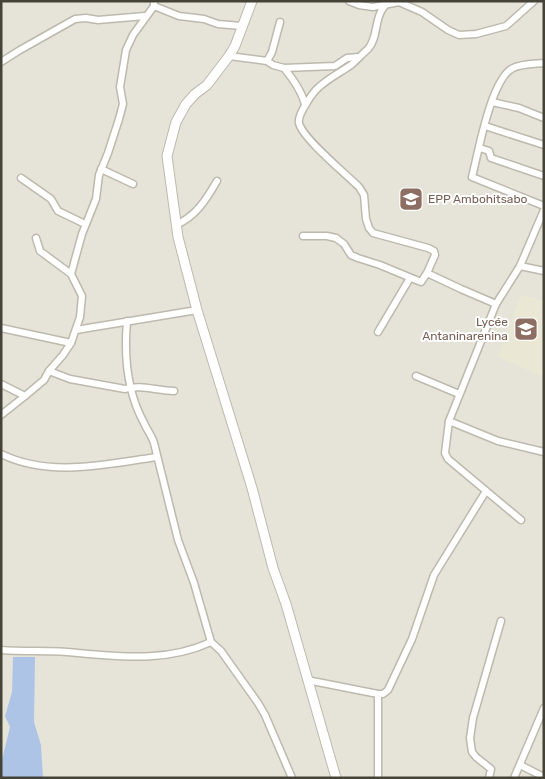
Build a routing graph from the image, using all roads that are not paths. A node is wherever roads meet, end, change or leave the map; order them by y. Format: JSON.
{"nodes":[{"id":1,"x":252,"y":1,"type":"edge"},
{"id":2,"x":349,"y":1,"type":"edge"},
{"id":3,"x":534,"y":1,"type":"edge"},
{"id":4,"x":154,"y":3,"type":"edge"},
{"id":5,"x":388,"y":3,"type":"edge"},
{"id":6,"x":145,"y":16,"type":"junction"},
{"id":7,"x":280,"y":22,"type":"dead end"},
{"id":8,"x":241,"y":26,"type":"junction"},
{"id":9,"x":229,"y":56,"type":"junction"},
{"id":10,"x":360,"y":57,"type":"junction"},
{"id":11,"x":267,"y":61,"type":"junction"},
{"id":12,"x":1,"y":62,"type":"edge"},
{"id":13,"x":544,"y":63,"type":"edge"},
{"id":14,"x":284,"y":68,"type":"junction"},
{"id":15,"x":492,"y":102,"type":"junction"},
{"id":16,"x":305,"y":105,"type":"junction"},
{"id":17,"x":544,"y":118,"type":"edge"},
{"id":18,"x":485,"y":126,"type":"junction"},
{"id":19,"x":544,"y":145,"type":"edge"},
{"id":20,"x":480,"y":148,"type":"junction"},
{"id":21,"x":101,"y":169,"type":"junction"},
{"id":22,"x":544,"y":176,"type":"edge"},
{"id":23,"x":21,"y":178,"type":"dead end"},
{"id":24,"x":217,"y":181,"type":"dead end"},
{"id":25,"x":133,"y":184,"type":"dead end"},
{"id":26,"x":544,"y":206,"type":"edge"},
{"id":27,"x":544,"y":210,"type":"edge"},
{"id":28,"x":85,"y":224,"type":"junction"},
{"id":29,"x":176,"y":225,"type":"junction"},
{"id":30,"x":303,"y":236,"type":"dead end"},
{"id":31,"x":36,"y":238,"type":"dead end"},
{"id":32,"x":520,"y":266,"type":"junction"},
{"id":33,"x":544,"y":271,"type":"edge"},
{"id":34,"x":427,"y":273,"type":"junction"},
{"id":35,"x":71,"y":274,"type":"junction"},
{"id":36,"x":410,"y":278,"type":"junction"},
{"id":37,"x":496,"y":304,"type":"junction"},
{"id":38,"x":197,"y":310,"type":"junction"},
{"id":39,"x":127,"y":321,"type":"junction"},
{"id":40,"x":1,"y":328,"type":"edge"},
{"id":41,"x":76,"y":330,"type":"junction"},
{"id":42,"x":378,"y":332,"type":"dead end"},
{"id":43,"x":71,"y":343,"type":"junction"},
{"id":44,"x":49,"y":371,"type":"junction"},
{"id":45,"x":416,"y":376,"type":"dead end"},
{"id":46,"x":1,"y":384,"type":"edge"},
{"id":47,"x":131,"y":387,"type":"junction"},
{"id":48,"x":174,"y":392,"type":"dead end"},
{"id":49,"x":459,"y":394,"type":"junction"},
{"id":50,"x":24,"y":396,"type":"junction"},
{"id":51,"x":1,"y":415,"type":"edge"},
{"id":52,"x":449,"y":422,"type":"junction"},
{"id":53,"x":544,"y":452,"type":"edge"},
{"id":54,"x":1,"y":454,"type":"edge"},
{"id":55,"x":157,"y":457,"type":"junction"},
{"id":56,"x":486,"y":491,"type":"junction"},
{"id":57,"x":521,"y":520,"type":"dead end"},
{"id":58,"x":501,"y":621,"type":"dead end"},
{"id":59,"x":211,"y":642,"type":"junction"},
{"id":60,"x":1,"y":650,"type":"edge"},
{"id":61,"x":307,"y":680,"type":"junction"},
{"id":62,"x":378,"y":694,"type":"junction"},
{"id":63,"x":544,"y":708,"type":"edge"},
{"id":64,"x":520,"y":764,"type":"junction"},
{"id":65,"x":544,"y":777,"type":"edge"},
{"id":66,"x":292,"y":778,"type":"edge"},
{"id":67,"x":336,"y":778,"type":"edge"},
{"id":68,"x":378,"y":778,"type":"edge"},
{"id":69,"x":489,"y":778,"type":"edge"},
{"id":70,"x":514,"y":778,"type":"edge"}],
"edges":[{"from":1,"to":8,"type":"street"},
{"from":2,"to":5,"type":"street"},
{"from":3,"to":5,"type":"street"},
{"from":4,"to":6,"type":"street"},
{"from":4,"to":8,"type":"street"},
{"from":5,"to":10,"type":"street"},
{"from":6,"to":12,"type":"street"},
{"from":6,"to":21,"type":"street"},
{"from":7,"to":11,"type":"street"},
{"from":8,"to":9,"type":"street"},
{"from":9,"to":11,"type":"street"},
{"from":9,"to":29,"type":"street"},
{"from":10,"to":14,"type":"street"},
{"from":10,"to":16,"type":"street"},
{"from":11,"to":14,"type":"street"},
{"from":13,"to":15,"type":"street"},
{"from":14,"to":16,"type":"street"},
{"from":15,"to":17,"type":"street"},
{"from":15,"to":18,"type":"street"},
{"from":16,"to":34,"type":"street"},
{"from":18,"to":19,"type":"street"},
{"from":18,"to":20,"type":"street"},
{"from":20,"to":22,"type":"street"},
{"from":20,"to":26,"type":"street"},
{"from":21,"to":25,"type":"street"},
{"from":21,"to":28,"type":"street"},
{"from":23,"to":28,"type":"street"},
{"from":24,"to":29,"type":"street"},
{"from":27,"to":32,"type":"street"},
{"from":28,"to":35,"type":"street"},
{"from":29,"to":38,"type":"street"},
{"from":30,"to":36,"type":"street"},
{"from":31,"to":35,"type":"street"},
{"from":32,"to":33,"type":"street"},
{"from":32,"to":37,"type":"street"},
{"from":34,"to":36,"type":"street"},
{"from":34,"to":37,"type":"street"},
{"from":35,"to":41,"type":"street"},
{"from":36,"to":42,"type":"street"},
{"from":37,"to":49,"type":"street"},
{"from":38,"to":39,"type":"street"},
{"from":38,"to":61,"type":"street"},
{"from":39,"to":41,"type":"street"},
{"from":39,"to":47,"type":"street"},
{"from":40,"to":43,"type":"street"},
{"from":41,"to":43,"type":"street"},
{"from":43,"to":44,"type":"street"},
{"from":44,"to":47,"type":"street"},
{"from":44,"to":50,"type":"street"},
{"from":45,"to":49,"type":"street"},
{"from":46,"to":50,"type":"street"},
{"from":47,"to":48,"type":"street"},
{"from":47,"to":55,"type":"street"},
{"from":49,"to":52,"type":"street"},
{"from":50,"to":51,"type":"street"},
{"from":52,"to":53,"type":"street"},
{"from":52,"to":56,"type":"street"},
{"from":54,"to":55,"type":"street"},
{"from":55,"to":59,"type":"street"},
{"from":56,"to":57,"type":"street"},
{"from":56,"to":62,"type":"street"},
{"from":58,"to":69,"type":"street"},
{"from":59,"to":60,"type":"street"},
{"from":59,"to":66,"type":"street"},
{"from":61,"to":62,"type":"street"},
{"from":61,"to":67,"type":"street"},
{"from":62,"to":68,"type":"street"},
{"from":63,"to":64,"type":"street"},
{"from":64,"to":65,"type":"street"},
{"from":64,"to":70,"type":"street"}]}
